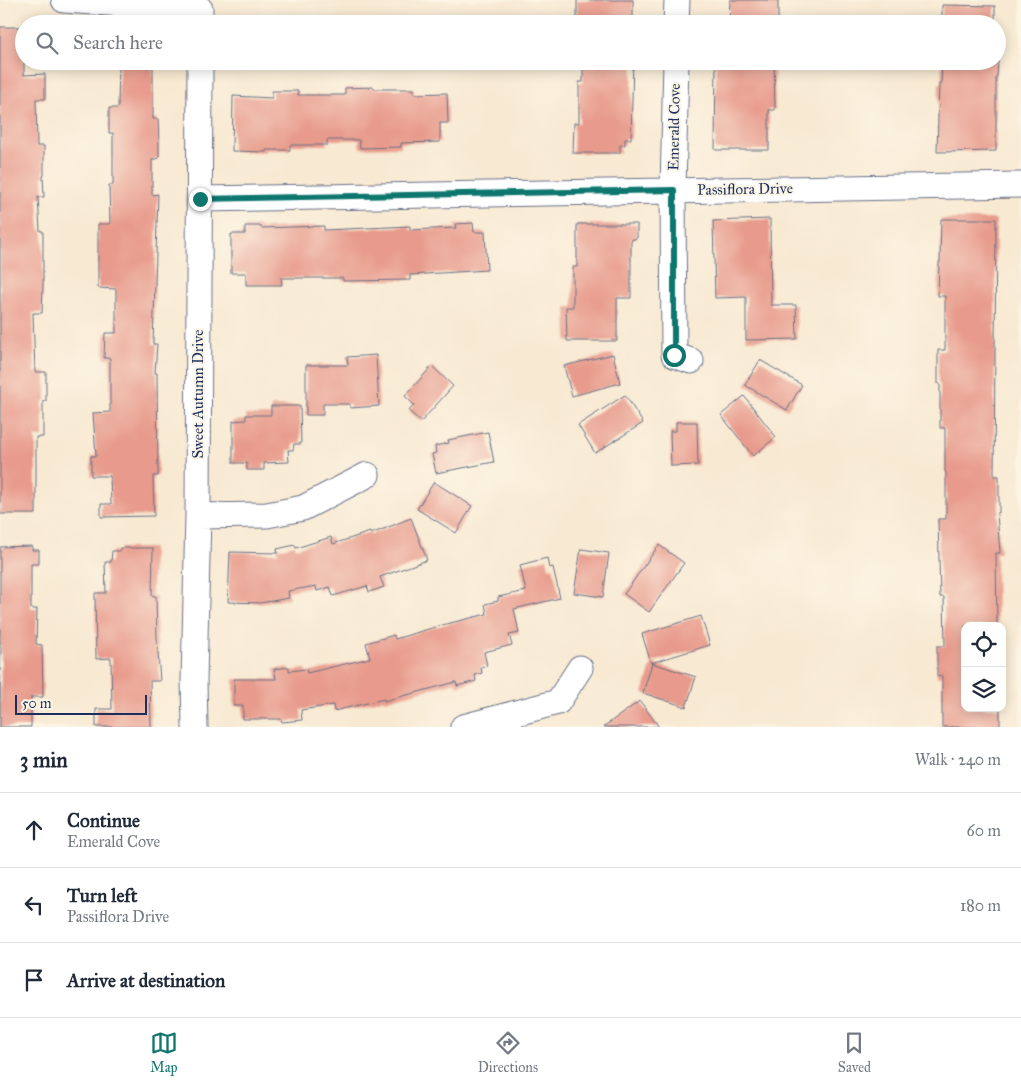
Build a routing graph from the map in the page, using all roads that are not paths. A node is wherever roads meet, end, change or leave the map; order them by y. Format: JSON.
{"nodes":[{"id":1,"x":64,"y":0,"type":"edge"},
{"id":2,"x":676,"y":0,"type":"edge"},
{"id":3,"x":184,"y":15,"type":"edge"},
{"id":4,"x":676,"y":15,"type":"edge"},
{"id":5,"x":200,"y":70,"type":"edge"},
{"id":6,"x":676,"y":70,"type":"edge"},
{"id":7,"x":1021,"y":185,"type":"edge"},
{"id":8,"x":674,"y":190,"type":"junction"},
{"id":9,"x":200,"y":199,"type":"junction"},
{"id":10,"x":691,"y":361,"type":"dead end"},
{"id":11,"x":367,"y":475,"type":"dead end"},
{"id":12,"x":198,"y":516,"type":"junction"},
{"id":13,"x":580,"y":668,"type":"dead end"},
{"id":14,"x":195,"y":727,"type":"edge"},
{"id":15,"x":463,"y":727,"type":"edge"}],
"edges":[{"from":1,"to":3,"type":"street"},
{"from":2,"to":4,"type":"street"},
{"from":5,"to":9,"type":"street","name":"Sweet Autumn Drive"},
{"from":6,"to":8,"type":"street","name":"Emerald Cove"},
{"from":7,"to":8,"type":"street","name":"Passiflora Drive"},
{"from":8,"to":9,"type":"street","name":"Passiflora Drive"},
{"from":8,"to":10,"type":"street","name":"Emerald Cove"},
{"from":9,"to":12,"type":"street","name":"Sweet Autumn Drive"},
{"from":11,"to":12,"type":"street"},
{"from":12,"to":14,"type":"street","name":"Sweet Autumn Drive"},
{"from":13,"to":15,"type":"street"}]}
